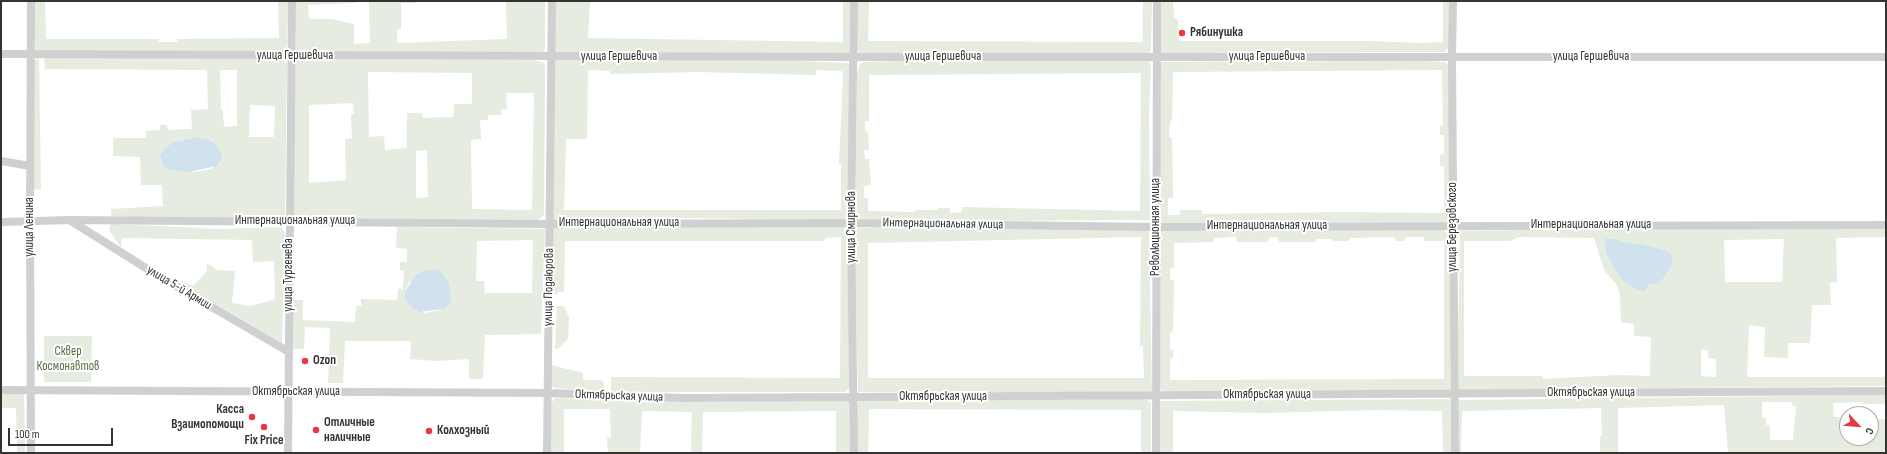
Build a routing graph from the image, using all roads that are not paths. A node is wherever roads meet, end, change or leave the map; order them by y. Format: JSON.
{"nodes":[{"id":1,"x":31,"y":1,"type":"edge"},
{"id":2,"x":292,"y":1,"type":"edge"},
{"id":3,"x":552,"y":1,"type":"edge"},
{"id":4,"x":854,"y":1,"type":"edge"},
{"id":5,"x":1156,"y":1,"type":"edge"},
{"id":6,"x":1453,"y":1,"type":"edge"},
{"id":7,"x":1,"y":54,"type":"edge"},
{"id":8,"x":31,"y":54,"type":"junction"},
{"id":9,"x":292,"y":56,"type":"junction"},
{"id":10,"x":1452,"y":56,"type":"junction"},
{"id":11,"x":552,"y":57,"type":"junction"},
{"id":12,"x":1156,"y":57,"type":"junction"},
{"id":13,"x":1886,"y":57,"type":"edge"},
{"id":14,"x":854,"y":58,"type":"junction"},
{"id":15,"x":1,"y":161,"type":"edge"},
{"id":16,"x":30,"y":166,"type":"junction"},
{"id":17,"x":70,"y":220,"type":"junction"},
{"id":18,"x":289,"y":221,"type":"junction"},
{"id":19,"x":1,"y":222,"type":"edge"},
{"id":20,"x":30,"y":222,"type":"junction"},
{"id":21,"x":851,"y":223,"type":"junction"},
{"id":22,"x":550,"y":224,"type":"junction"},
{"id":23,"x":1454,"y":225,"type":"junction"},
{"id":24,"x":1886,"y":225,"type":"edge"},
{"id":25,"x":1156,"y":227,"type":"junction"},
{"id":26,"x":289,"y":352,"type":"junction"},
{"id":27,"x":1,"y":390,"type":"edge"},
{"id":28,"x":31,"y":391,"type":"junction"},
{"id":29,"x":288,"y":392,"type":"junction"},
{"id":30,"x":1886,"y":392,"type":"edge"},
{"id":31,"x":548,"y":393,"type":"junction"},
{"id":32,"x":1454,"y":394,"type":"junction"},
{"id":33,"x":1156,"y":396,"type":"junction"},
{"id":34,"x":854,"y":398,"type":"junction"},
{"id":35,"x":31,"y":453,"type":"edge"},
{"id":36,"x":288,"y":453,"type":"edge"},
{"id":37,"x":547,"y":453,"type":"edge"},
{"id":38,"x":854,"y":453,"type":"edge"},
{"id":39,"x":1156,"y":453,"type":"edge"},
{"id":40,"x":1455,"y":453,"type":"edge"}],
"edges":[{"from":1,"to":8,"type":"street","name":"улица Ленина"},
{"from":2,"to":9,"type":"street","name":"улица Тургенева"},
{"from":3,"to":11,"type":"street","name":"улица Подаюрова"},
{"from":4,"to":14,"type":"street","name":"улица Смирнова"},
{"from":5,"to":12,"type":"street","name":"Революционная улица"},
{"from":6,"to":10,"type":"street","name":"улица Березовского"},
{"from":7,"to":8,"type":"street","name":"улица Гершевича"},
{"from":8,"to":9,"type":"street","name":"улица Гершевича"},
{"from":8,"to":16,"type":"street","name":"улица Ленина"},
{"from":9,"to":11,"type":"street","name":"улица Гершевича"},
{"from":9,"to":18,"type":"street","name":"улица Тургенева"},
{"from":10,"to":12,"type":"street","name":"улица Гершевича"},
{"from":10,"to":13,"type":"street","name":"улица Гершевича"},
{"from":10,"to":23,"type":"street","name":"улица Березовского"},
{"from":11,"to":14,"type":"street","name":"улица Гершевича"},
{"from":11,"to":22,"type":"street","name":"улица Подаюрова"},
{"from":12,"to":14,"type":"street","name":"улица Гершевича"},
{"from":12,"to":25,"type":"street","name":"Революционная улица"},
{"from":14,"to":21,"type":"street","name":"улица Смирнова"},
{"from":15,"to":16,"type":"street"},
{"from":16,"to":20,"type":"street","name":"улица Ленина"},
{"from":17,"to":18,"type":"street","name":"Интернациональная улица"},
{"from":17,"to":20,"type":"street","name":"Интернациональная улица"},
{"from":17,"to":26,"type":"street","name":"улица 5-й Армии"},
{"from":18,"to":22,"type":"street","name":"Интернациональная улица"},
{"from":18,"to":26,"type":"street","name":"улица Тургенева"},
{"from":19,"to":20,"type":"street","name":"Интернациональная улица"},
{"from":20,"to":28,"type":"street","name":"улица Ленина"},
{"from":21,"to":22,"type":"street","name":"Интернациональная улица"},
{"from":21,"to":25,"type":"street","name":"Интернациональная улица"},
{"from":21,"to":34,"type":"street","name":"улица Смирнова"},
{"from":22,"to":31,"type":"street","name":"улица Подаюрова"},
{"from":23,"to":24,"type":"street","name":"Интернациональная улица"},
{"from":23,"to":25,"type":"street","name":"Интернациональная улица"},
{"from":23,"to":32,"type":"street","name":"улица Березовского"},
{"from":25,"to":33,"type":"street","name":"Революционная улица"},
{"from":26,"to":29,"type":"street","name":"улица Тургенева"},
{"from":27,"to":28,"type":"street","name":"Октябрьская улица"},
{"from":28,"to":29,"type":"street","name":"Октябрьская улица"},
{"from":28,"to":35,"type":"street","name":"улица Ленина"},
{"from":29,"to":31,"type":"street","name":"Октябрьская улица"},
{"from":29,"to":36,"type":"street","name":"улица Тургенева"},
{"from":30,"to":32,"type":"street","name":"Октябрьская улица"},
{"from":31,"to":34,"type":"street","name":"Октябрьская улица"},
{"from":31,"to":37,"type":"street","name":"улица Подаюрова"},
{"from":32,"to":33,"type":"street","name":"Октябрьская улица"},
{"from":32,"to":40,"type":"street","name":"улица Березовского"},
{"from":33,"to":34,"type":"street","name":"Октябрьская улица"},
{"from":33,"to":39,"type":"street","name":"Революционная улица"},
{"from":34,"to":38,"type":"street","name":"улица Смирнова"}]}
